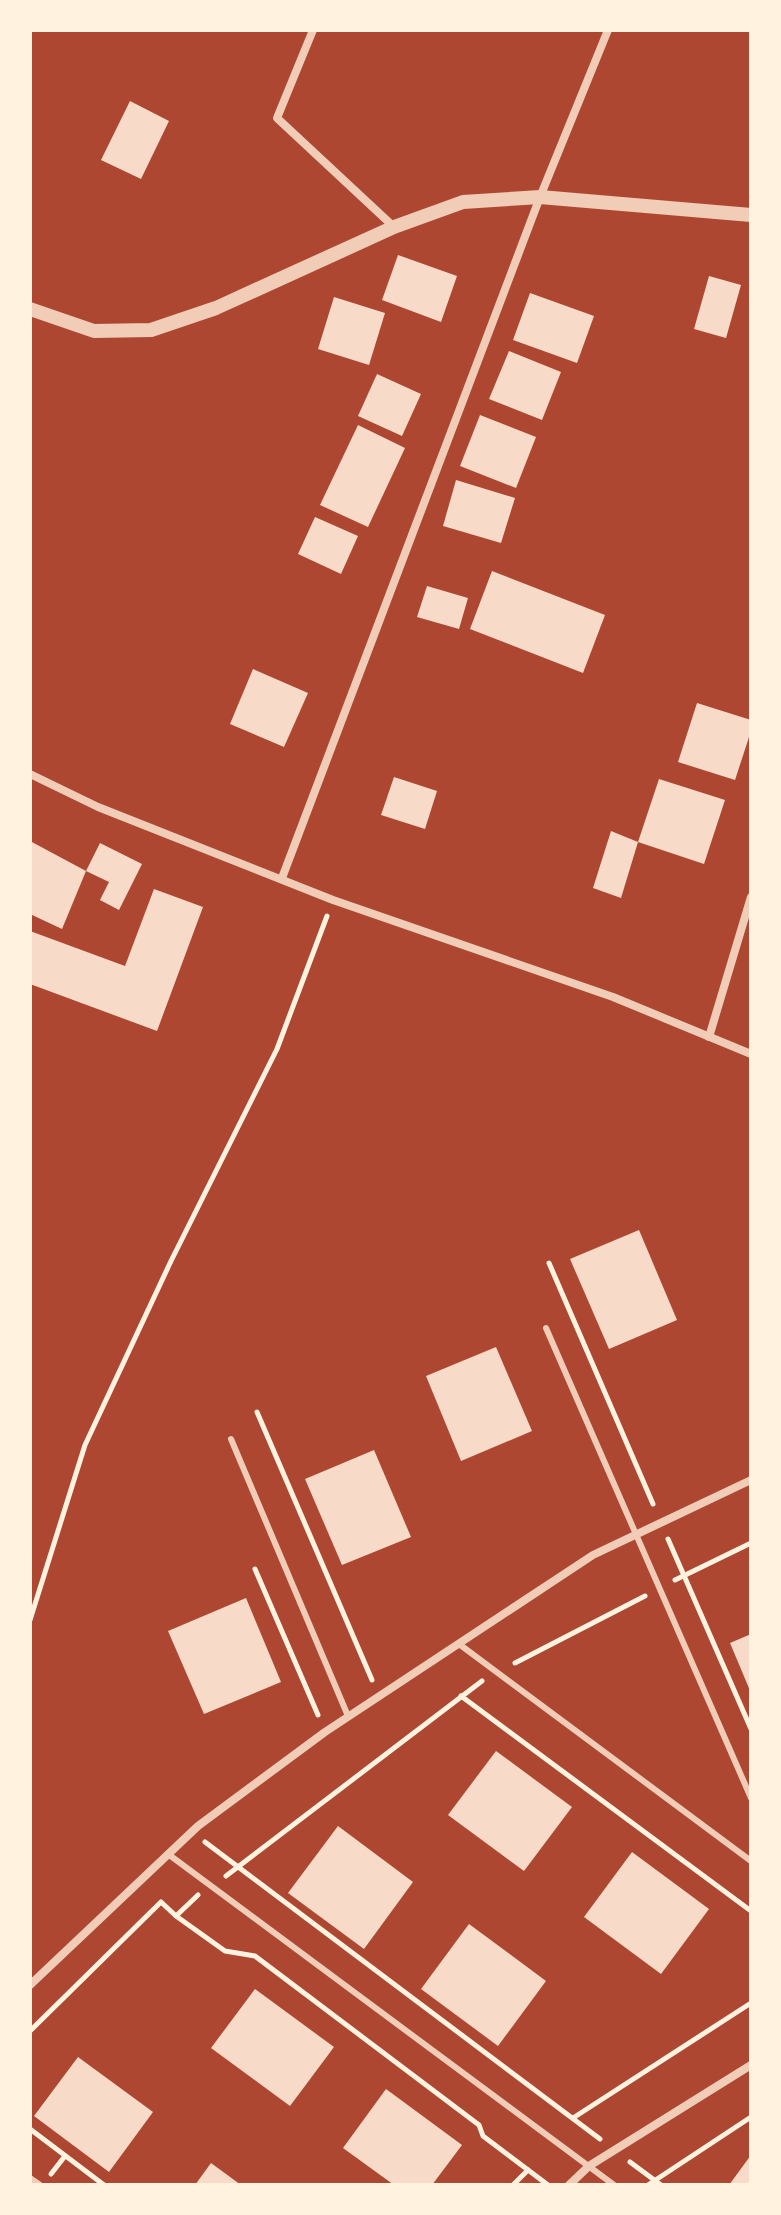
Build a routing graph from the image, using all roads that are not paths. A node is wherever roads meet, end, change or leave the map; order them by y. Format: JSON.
{"nodes":[{"id":1,"x":313,"y":30,"type":"edge"},
{"id":2,"x":608,"y":30,"type":"edge"},
{"id":3,"x":540,"y":197,"type":"junction"},
{"id":4,"x":751,"y":215,"type":"edge"},
{"id":5,"x":394,"y":227,"type":"junction"},
{"id":6,"x":32,"y":314,"type":"edge"},
{"id":7,"x":30,"y":774,"type":"edge"},
{"id":8,"x":282,"y":878,"type":"junction"},
{"id":9,"x":751,"y":897,"type":"edge"},
{"id":10,"x":709,"y":1037,"type":"junction"},
{"id":11,"x":751,"y":1054,"type":"edge"},
{"id":12,"x":546,"y":1328,"type":"dead end"},
{"id":13,"x":231,"y":1439,"type":"dead end"},
{"id":14,"x":751,"y":1480,"type":"edge"},
{"id":15,"x":636,"y":1535,"type":"junction"},
{"id":16,"x":459,"y":1644,"type":"junction"},
{"id":17,"x":348,"y":1716,"type":"junction"},
{"id":18,"x":751,"y":1798,"type":"edge"},
{"id":19,"x":168,"y":1854,"type":"junction"},
{"id":20,"x":751,"y":1861,"type":"edge"},
{"id":21,"x":30,"y":1985,"type":"edge"},
{"id":22,"x":751,"y":2065,"type":"edge"},
{"id":23,"x":589,"y":2166,"type":"junction"},
{"id":24,"x":30,"y":2178,"type":"edge"},
{"id":25,"x":40,"y":2185,"type":"edge"},
{"id":26,"x":569,"y":2185,"type":"edge"},
{"id":27,"x":614,"y":2185,"type":"edge"}],
"edges":[{"from":1,"to":5,"type":"street"},
{"from":2,"to":3,"type":"street"},
{"from":3,"to":4,"type":"street"},
{"from":3,"to":5,"type":"street"},
{"from":3,"to":8,"type":"street"},
{"from":5,"to":6,"type":"street"},
{"from":7,"to":8,"type":"street"},
{"from":8,"to":10,"type":"street"},
{"from":9,"to":10,"type":"street"},
{"from":10,"to":11,"type":"street"},
{"from":12,"to":15,"type":"lane"},
{"from":13,"to":17,"type":"lane"},
{"from":14,"to":15,"type":"street"},
{"from":15,"to":16,"type":"street"},
{"from":15,"to":18,"type":"lane"},
{"from":16,"to":17,"type":"street"},
{"from":16,"to":20,"type":"lane"},
{"from":17,"to":19,"type":"street"},
{"from":19,"to":21,"type":"street"},
{"from":19,"to":23,"type":"lane"},
{"from":22,"to":23,"type":"street"},
{"from":23,"to":26,"type":"street"},
{"from":23,"to":27,"type":"lane"},
{"from":24,"to":25,"type":"lane"}]}
